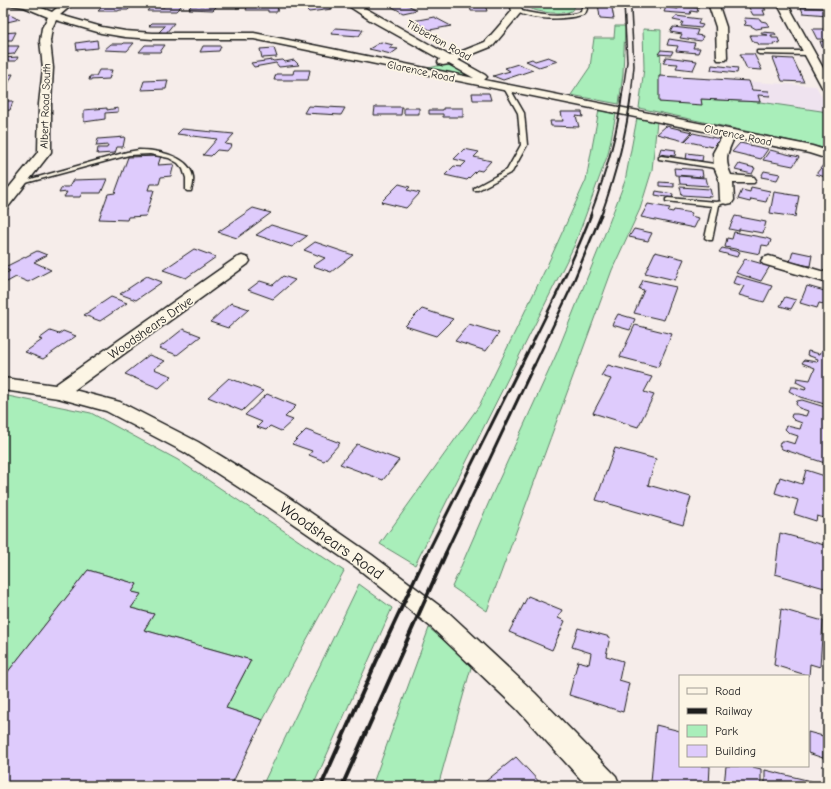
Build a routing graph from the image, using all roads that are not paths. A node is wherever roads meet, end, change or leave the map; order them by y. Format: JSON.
{"nodes":[{"id":1,"x":13,"y":3,"type":"edge"},
{"id":2,"x":69,"y":3,"type":"edge"},
{"id":3,"x":349,"y":3,"type":"edge"},
{"id":4,"x":585,"y":3,"type":"edge"},
{"id":5,"x":713,"y":3,"type":"edge"},
{"id":6,"x":782,"y":3,"type":"edge"},
{"id":7,"x":516,"y":7,"type":"edge"},
{"id":8,"x":54,"y":16,"type":"junction"},
{"id":9,"x":759,"y":52,"type":"dead end"},
{"id":10,"x":809,"y":53,"type":"junction"},
{"id":11,"x":722,"y":58,"type":"dead end"},
{"id":12,"x":450,"y":60,"type":"junction"},
{"id":13,"x":414,"y":69,"type":"junction"},
{"id":14,"x":502,"y":87,"type":"junction"},
{"id":15,"x":828,"y":87,"type":"edge"},
{"id":16,"x":730,"y":132,"type":"junction"},
{"id":17,"x":828,"y":155,"type":"edge"},
{"id":18,"x":661,"y":158,"type":"dead end"},
{"id":19,"x":723,"y":173,"type":"junction"},
{"id":20,"x":749,"y":180,"type":"dead end"},
{"id":21,"x":20,"y":183,"type":"junction"},
{"id":22,"x":476,"y":188,"type":"dead end"},
{"id":23,"x":189,"y":190,"type":"dead end"},
{"id":24,"x":668,"y":200,"type":"dead end"},
{"id":25,"x":722,"y":202,"type":"junction"},
{"id":26,"x":3,"y":204,"type":"edge"},
{"id":27,"x":709,"y":238,"type":"dead end"},
{"id":28,"x":242,"y":261,"type":"dead end"},
{"id":29,"x":769,"y":261,"type":"dead end"},
{"id":30,"x":828,"y":278,"type":"edge"},
{"id":31,"x":3,"y":384,"type":"edge"},
{"id":32,"x":58,"y":392,"type":"junction"},
{"id":33,"x":606,"y":786,"type":"edge"}],
"edges":[{"from":1,"to":8,"type":"street","name":"Clarence Road"},
{"from":2,"to":8,"type":"street","name":"Albert Road South"},
{"from":3,"to":12,"type":"street","name":"Tibberton Road"},
{"from":4,"to":7,"type":"lane"},
{"from":5,"to":11,"type":"street"},
{"from":6,"to":10,"type":"street"},
{"from":7,"to":12,"type":"street"},
{"from":8,"to":13,"type":"street","name":"Clarence Road"},
{"from":8,"to":21,"type":"street","name":"Albert Road South"},
{"from":9,"to":10,"type":"lane"},
{"from":10,"to":15,"type":"street"},
{"from":12,"to":13,"type":"street"},
{"from":12,"to":14,"type":"street","name":"Tibberton Road"},
{"from":13,"to":14,"type":"street","name":"Clarence Road"},
{"from":14,"to":16,"type":"street","name":"Clarence Road"},
{"from":14,"to":22,"type":"lane"},
{"from":16,"to":17,"type":"street","name":"Clarence Road"},
{"from":16,"to":19,"type":"street"},
{"from":18,"to":19,"type":"lane"},
{"from":19,"to":20,"type":"street"},
{"from":19,"to":25,"type":"street"},
{"from":21,"to":23,"type":"lane"},
{"from":21,"to":26,"type":"street","name":"Albert Road South"},
{"from":24,"to":25,"type":"lane"},
{"from":25,"to":27,"type":"lane"},
{"from":28,"to":32,"type":"street","name":"Woodshears Drive"},
{"from":29,"to":30,"type":"street"},
{"from":31,"to":32,"type":"street","name":"Woodshears Road"},
{"from":32,"to":33,"type":"street","name":"Woodshears Road"}]}
